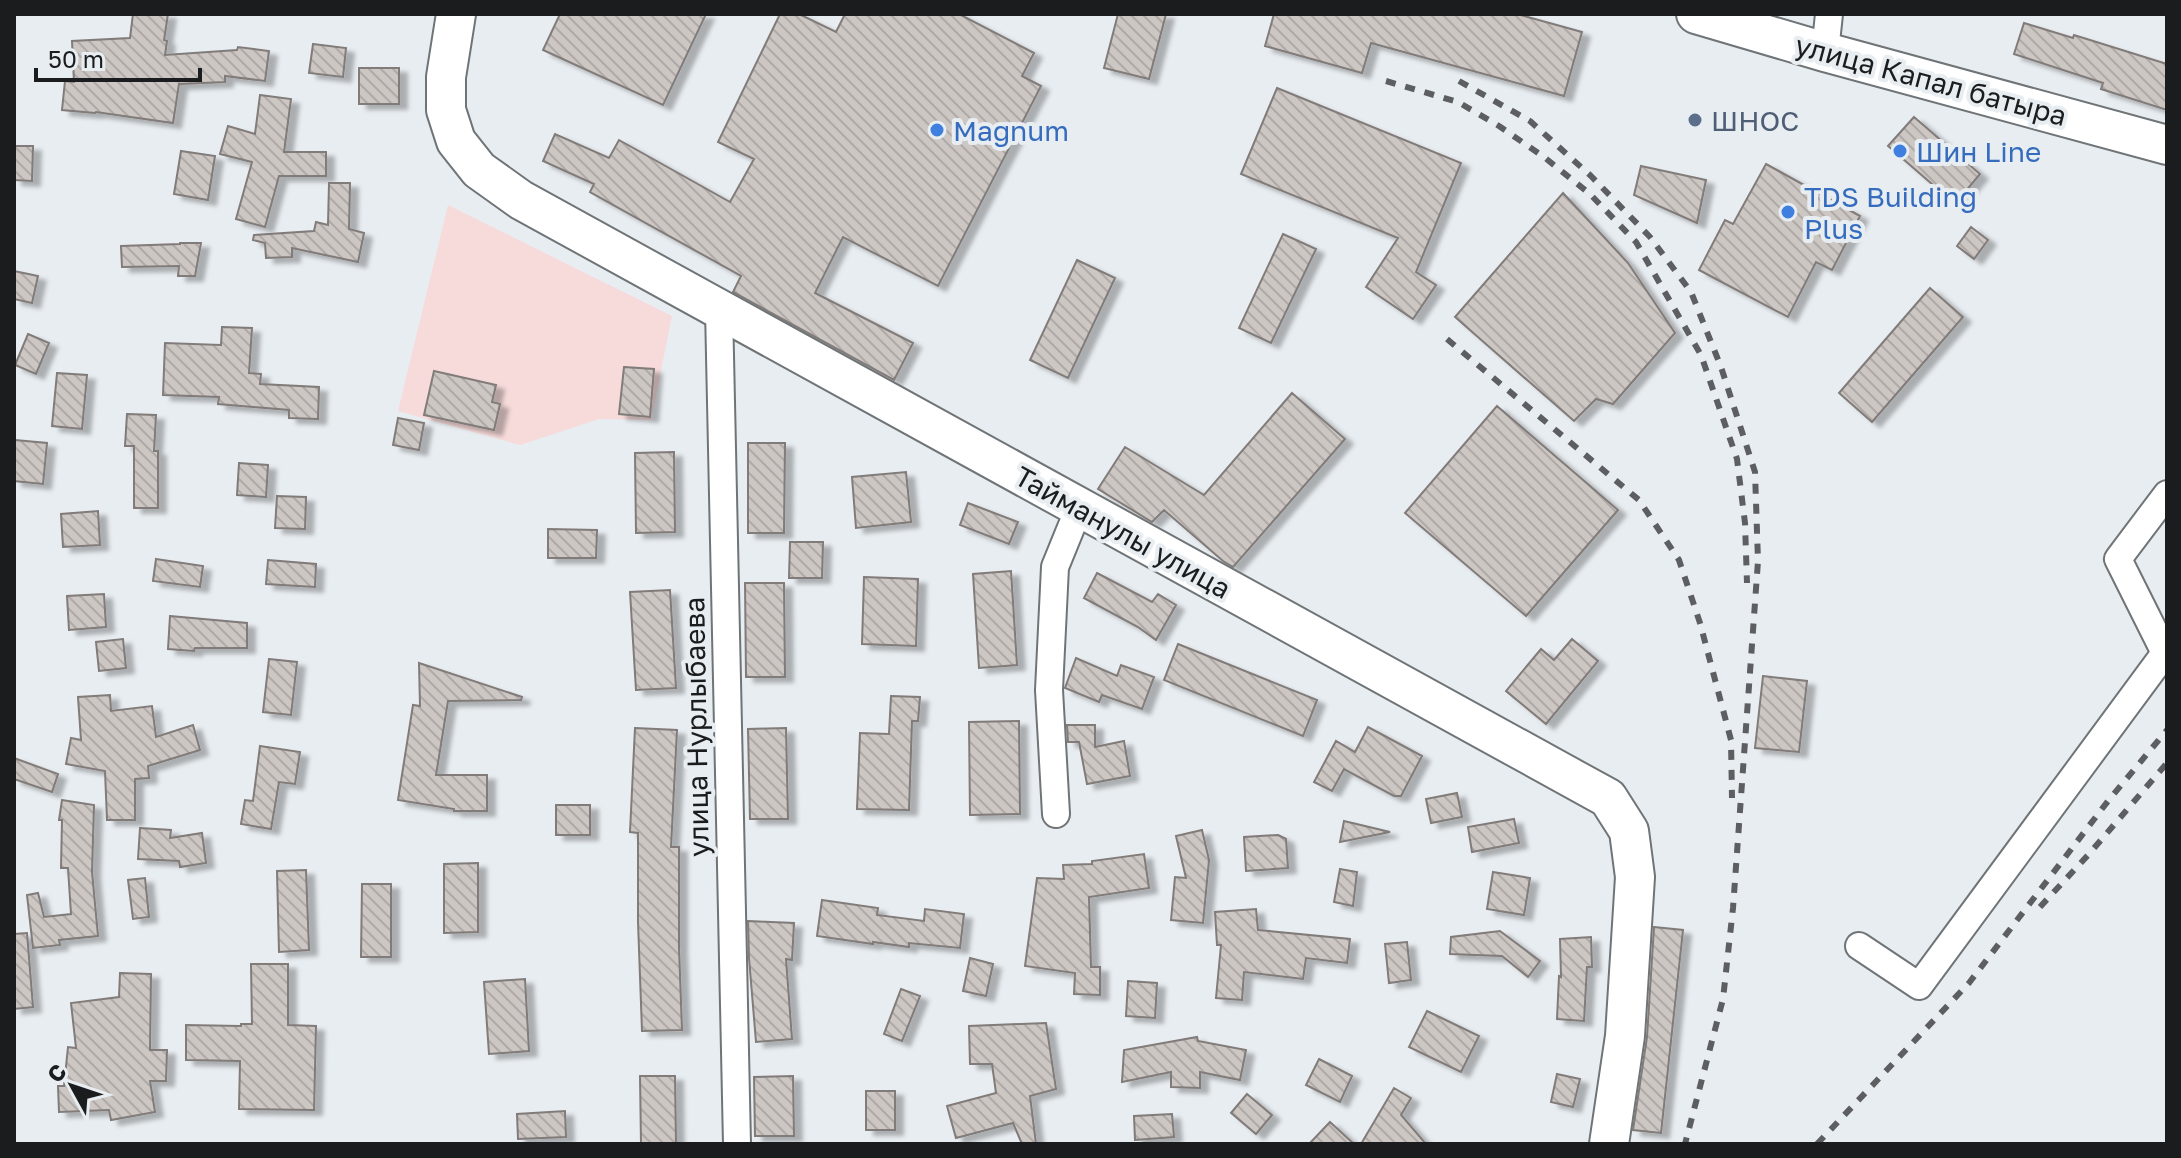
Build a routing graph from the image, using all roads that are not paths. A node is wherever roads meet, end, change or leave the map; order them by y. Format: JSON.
{"nodes":[{"id":1,"x":456,"y":14,"type":"edge"},
{"id":2,"x":1696,"y":14,"type":"edge"},
{"id":3,"x":1829,"y":14,"type":"edge"},
{"id":4,"x":1825,"y":52,"type":"junction"},
{"id":5,"x":2167,"y":145,"type":"edge"},
{"id":6,"x":719,"y":309,"type":"junction"},
{"id":7,"x":2167,"y":494,"type":"edge"},
{"id":8,"x":1079,"y":508,"type":"junction"},
{"id":9,"x":1056,"y":814,"type":"dead end"},
{"id":10,"x":1859,"y":946,"type":"dead end"},
{"id":11,"x":1603,"y":1138,"type":"edge"},
{"id":12,"x":737,"y":1144,"type":"edge"}],
"edges":[{"from":1,"to":6,"type":"street","name":"Тайманулы улица"},
{"from":2,"to":4,"type":"street","name":"улица Капал батыра"},
{"from":3,"to":4,"type":"street"},
{"from":4,"to":5,"type":"street","name":"улица Капал батыра"},
{"from":6,"to":8,"type":"street","name":"Тайманулы улица"},
{"from":6,"to":12,"type":"street","name":"улица Нурлыбаева"},
{"from":7,"to":10,"type":"street"},
{"from":8,"to":9,"type":"street"},
{"from":8,"to":11,"type":"street","name":"Тайманулы улица"}]}
